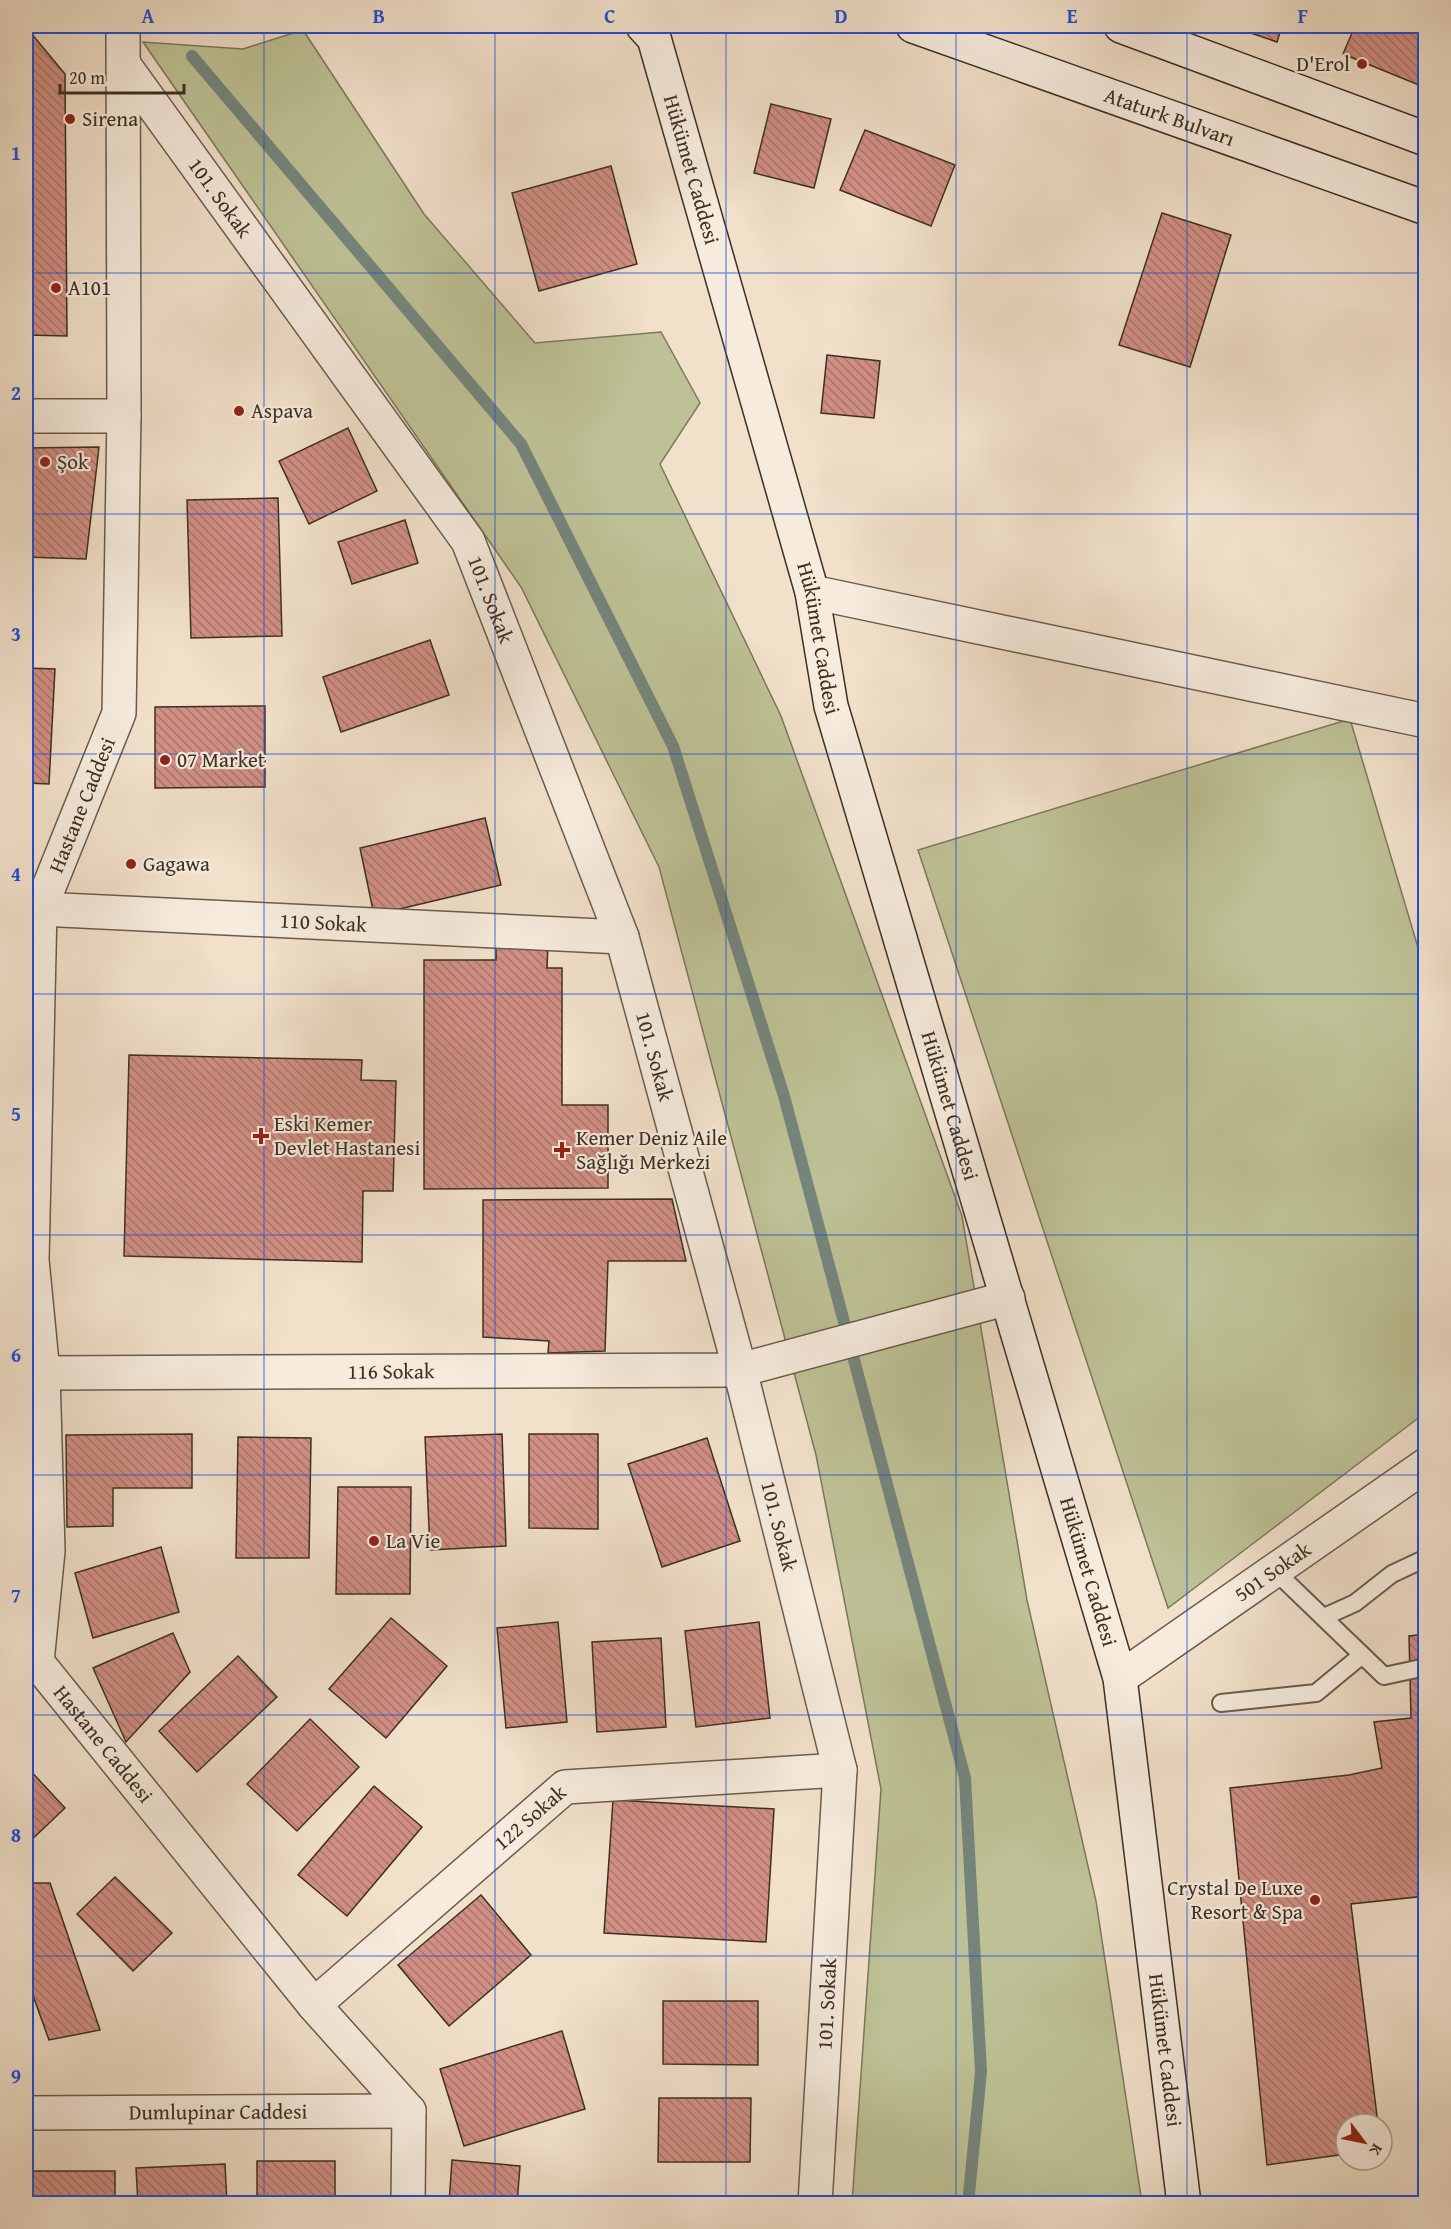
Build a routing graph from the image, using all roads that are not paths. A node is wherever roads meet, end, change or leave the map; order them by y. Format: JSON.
{"nodes":[{"id":1,"x":123,"y":26,"type":"edge"},
{"id":2,"x":913,"y":26,"type":"edge"},
{"id":3,"x":1121,"y":26,"type":"edge"},
{"id":4,"x":653,"y":30,"type":"edge"},
{"id":5,"x":124,"y":65,"type":"junction"},
{"id":6,"x":1425,"y":139,"type":"edge"},
{"id":7,"x":1425,"y":208,"type":"edge"},
{"id":8,"x":26,"y":416,"type":"edge"},
{"id":9,"x":124,"y":416,"type":"junction"},
{"id":10,"x":812,"y":592,"type":"junction"},
{"id":11,"x":1425,"y":721,"type":"edge"},
{"id":12,"x":33,"y":907,"type":"edge"},
{"id":13,"x":622,"y":937,"type":"junction"},
{"id":14,"x":29,"y":1261,"type":"edge"},
{"id":15,"x":1008,"y":1298,"type":"junction"},
{"id":16,"x":740,"y":1370,"type":"junction"},
{"id":17,"x":43,"y":1373,"type":"junction"},
{"id":18,"x":1425,"y":1465,"type":"edge"},
{"id":19,"x":1425,"y":1558,"type":"edge"},
{"id":20,"x":1275,"y":1570,"type":"junction"},
{"id":21,"x":1324,"y":1617,"type":"junction"},
{"id":22,"x":1362,"y":1655,"type":"junction"},
{"id":23,"x":31,"y":1662,"type":"edge"},
{"id":24,"x":1425,"y":1667,"type":"edge"},
{"id":25,"x":1120,"y":1678,"type":"junction"},
{"id":26,"x":1221,"y":1703,"type":"dead end"},
{"id":27,"x":840,"y":1770,"type":"junction"},
{"id":28,"x":314,"y":2005,"type":"junction"},
{"id":29,"x":409,"y":2111,"type":"junction"},
{"id":30,"x":26,"y":2113,"type":"edge"},
{"id":31,"x":408,"y":2204,"type":"edge"},
{"id":32,"x":815,"y":2204,"type":"edge"},
{"id":33,"x":1184,"y":2204,"type":"edge"}],
"edges":[{"from":1,"to":5,"type":"street","name":"Hastane Caddesi"},
{"from":2,"to":7,"type":"street","name":"Ataturk Bulvarı"},
{"from":3,"to":6,"type":"street"},
{"from":4,"to":10,"type":"street","name":"Hükümet Caddesi"},
{"from":5,"to":9,"type":"street","name":"Hastane Caddesi"},
{"from":5,"to":13,"type":"street","name":"101. Sokak"},
{"from":8,"to":9,"type":"street"},
{"from":9,"to":12,"type":"street","name":"Hastane Caddesi"},
{"from":10,"to":11,"type":"street"},
{"from":10,"to":15,"type":"street","name":"Hükümet Caddesi"},
{"from":12,"to":13,"type":"street","name":"110 Sokak"},
{"from":12,"to":14,"type":"street","name":"Hastane Caddesi"},
{"from":13,"to":16,"type":"street","name":"101. Sokak"},
{"from":14,"to":17,"type":"street","name":"Hastane Caddesi"},
{"from":15,"to":16,"type":"street","name":"116 Sokak"},
{"from":15,"to":25,"type":"street","name":"Hükümet Caddesi"},
{"from":16,"to":17,"type":"street","name":"116 Sokak"},
{"from":16,"to":27,"type":"street","name":"101. Sokak"},
{"from":17,"to":23,"type":"street","name":"Hastane Caddesi"},
{"from":18,"to":20,"type":"street","name":"501 Sokak"},
{"from":19,"to":21,"type":"lane"},
{"from":20,"to":21,"type":"lane"},
{"from":20,"to":25,"type":"street","name":"501 Sokak"},
{"from":21,"to":22,"type":"lane"},
{"from":22,"to":24,"type":"lane"},
{"from":22,"to":26,"type":"lane"},
{"from":23,"to":28,"type":"street","name":"Hastane Caddesi"},
{"from":25,"to":33,"type":"street","name":"Hükümet Caddesi"},
{"from":27,"to":28,"type":"street","name":"122 Sokak"},
{"from":27,"to":32,"type":"street","name":"101. Sokak"},
{"from":28,"to":29,"type":"street","name":"Hastane Caddesi"},
{"from":29,"to":30,"type":"street","name":"Dumlupinar Caddesi"},
{"from":29,"to":31,"type":"street"}]}
